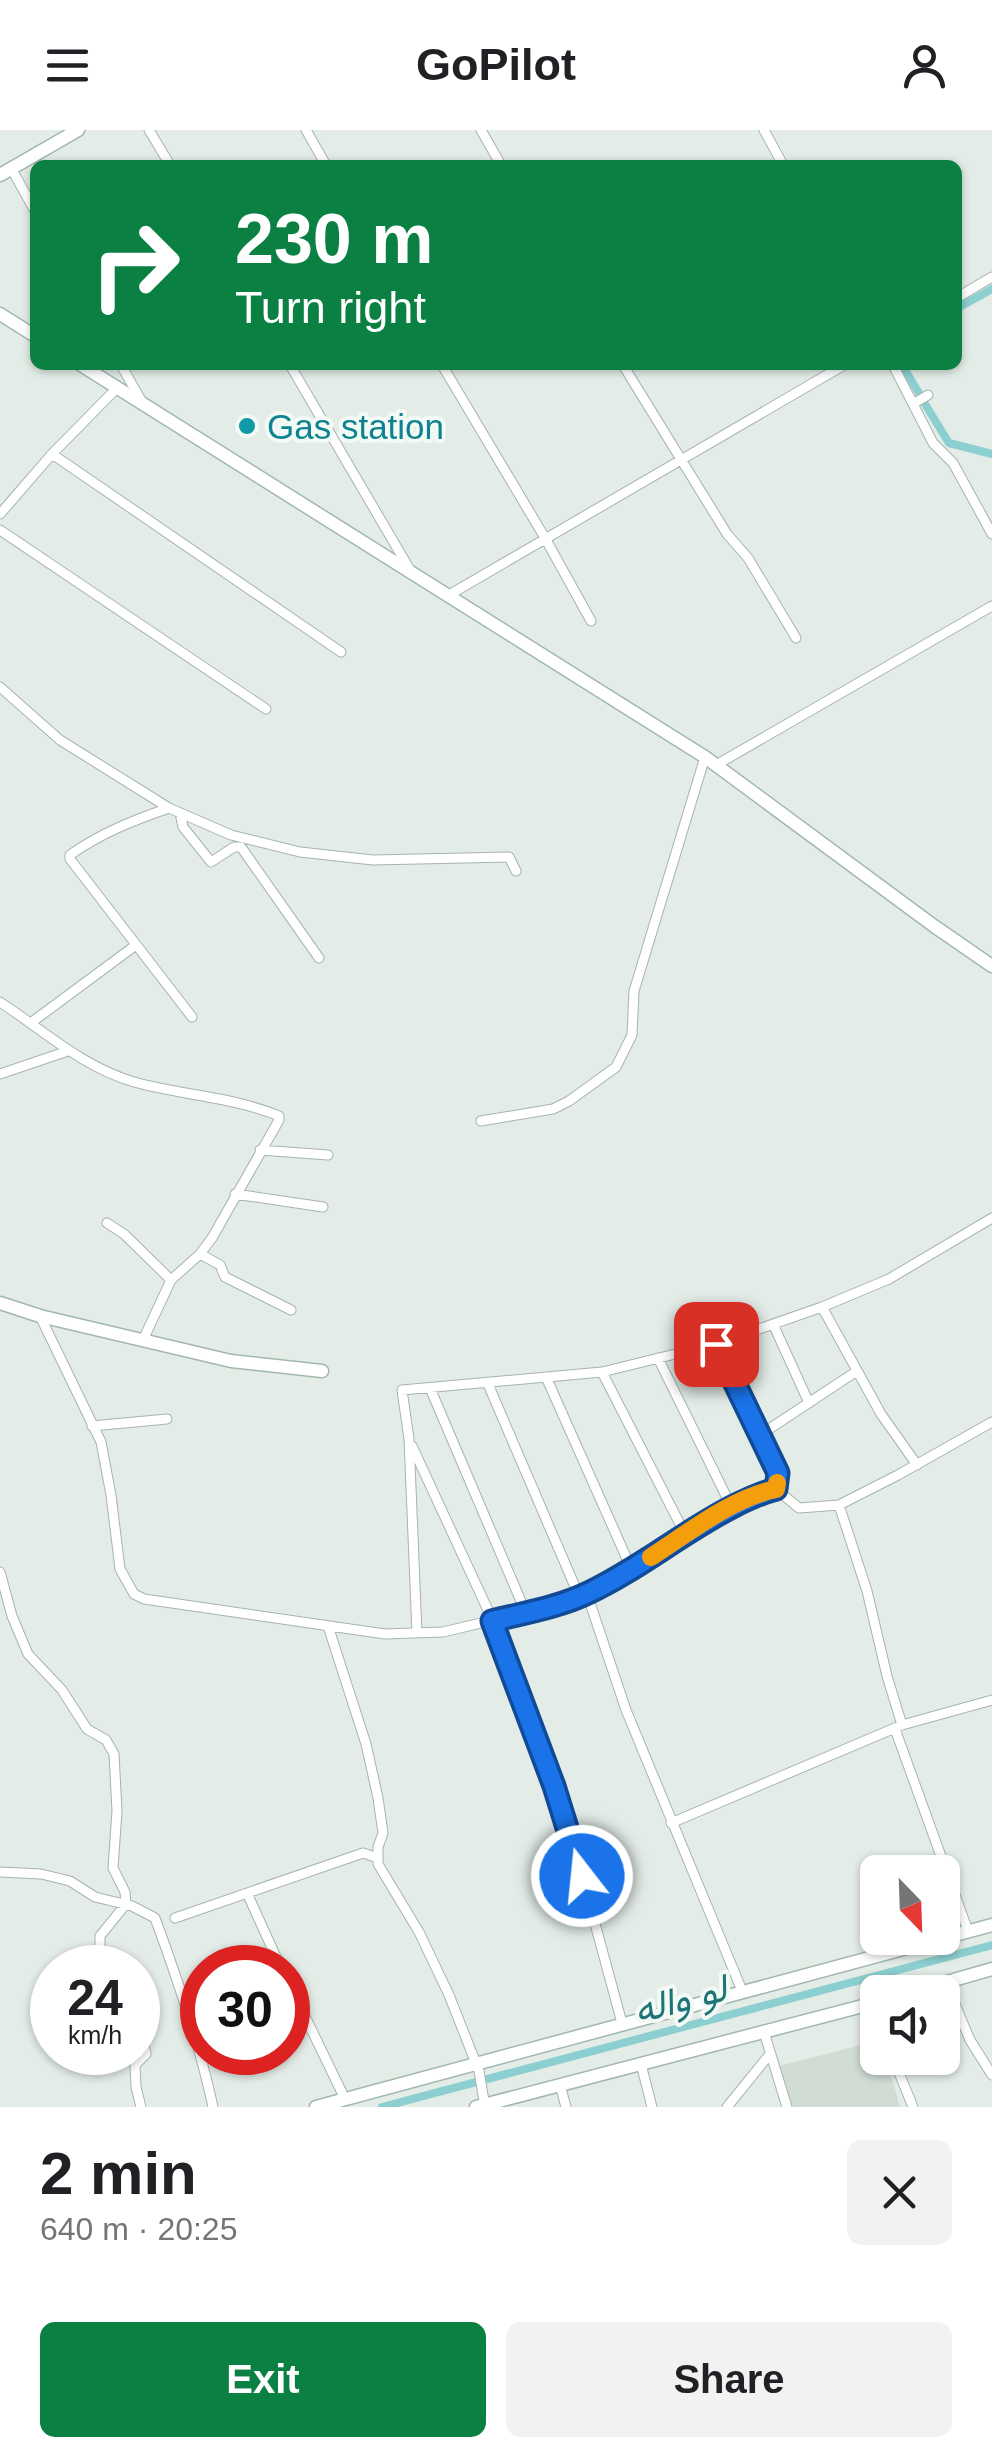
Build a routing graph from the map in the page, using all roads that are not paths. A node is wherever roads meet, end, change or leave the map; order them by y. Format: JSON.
{"nodes":[{"id":1,"x":78,"y":130,"type":"edge"},
{"id":2,"x":150,"y":130,"type":"edge"},
{"id":3,"x":306,"y":130,"type":"edge"},
{"id":4,"x":481,"y":130,"type":"edge"},
{"id":5,"x":764,"y":130,"type":"edge"},
{"id":6,"x":167,"y":160,"type":"edge"},
{"id":7,"x":323,"y":160,"type":"edge"},
{"id":8,"x":499,"y":160,"type":"edge"},
{"id":9,"x":780,"y":160,"type":"edge"},
{"id":10,"x":6,"y":171,"type":"edge"},
{"id":11,"x":30,"y":203,"type":"edge"},
{"id":12,"x":992,"y":277,"type":"edge"},
{"id":13,"x":962,"y":294,"type":"edge"},
{"id":14,"x":0,"y":314,"type":"edge"},
{"id":15,"x":30,"y":333,"type":"edge"},
{"id":16,"x":88,"y":370,"type":"edge"},
{"id":17,"x":124,"y":370,"type":"edge"},
{"id":18,"x":293,"y":370,"type":"edge"},
{"id":19,"x":445,"y":370,"type":"edge"},
{"id":20,"x":625,"y":370,"type":"edge"},
{"id":21,"x":836,"y":370,"type":"edge"},
{"id":22,"x":895,"y":370,"type":"edge"},
{"id":23,"x":117,"y":388,"type":"junction"},
{"id":24,"x":928,"y":395,"type":"dead end"},
{"id":25,"x":142,"y":402,"type":"junction"},
{"id":26,"x":913,"y":404,"type":"junction"},
{"id":27,"x":52,"y":454,"type":"junction"},
{"id":28,"x":681,"y":461,"type":"junction"},
{"id":29,"x":0,"y":514,"type":"edge"},
{"id":30,"x":0,"y":530,"type":"edge"},
{"id":31,"x":992,"y":534,"type":"edge"},
{"id":32,"x":545,"y":538,"type":"junction"},
{"id":33,"x":410,"y":570,"type":"junction"},
{"id":34,"x":449,"y":595,"type":"junction"},
{"id":35,"x":992,"y":606,"type":"edge"},
{"id":36,"x":591,"y":620,"type":"dead end"},
{"id":37,"x":796,"y":638,"type":"dead end"},
{"id":38,"x":341,"y":652,"type":"dead end"},
{"id":39,"x":0,"y":686,"type":"edge"},
{"id":40,"x":266,"y":709,"type":"dead end"},
{"id":41,"x":710,"y":761,"type":"junction"},
{"id":42,"x":170,"y":808,"type":"junction"},
{"id":43,"x":180,"y":813,"type":"junction"},
{"id":44,"x":516,"y":871,"type":"dead end"},
{"id":45,"x":136,"y":946,"type":"junction"},
{"id":46,"x":319,"y":958,"type":"dead end"},
{"id":47,"x":992,"y":966,"type":"edge"},
{"id":48,"x":0,"y":1003,"type":"edge"},
{"id":49,"x":192,"y":1018,"type":"dead end"},
{"id":50,"x":32,"y":1022,"type":"junction"},
{"id":51,"x":68,"y":1051,"type":"junction"},
{"id":52,"x":0,"y":1074,"type":"edge"},
{"id":53,"x":481,"y":1121,"type":"dead end"},
{"id":54,"x":260,"y":1150,"type":"junction"},
{"id":55,"x":328,"y":1155,"type":"dead end"},
{"id":56,"x":235,"y":1194,"type":"junction"},
{"id":57,"x":323,"y":1207,"type":"dead end"},
{"id":58,"x":992,"y":1218,"type":"edge"},
{"id":59,"x":108,"y":1223,"type":"dead end"},
{"id":60,"x":200,"y":1254,"type":"junction"},
{"id":61,"x":171,"y":1280,"type":"junction"},
{"id":62,"x":0,"y":1303,"type":"edge"},
{"id":63,"x":822,"y":1307,"type":"junction"},
{"id":64,"x":291,"y":1310,"type":"dead end"},
{"id":65,"x":40,"y":1316,"type":"junction"},
{"id":66,"x":772,"y":1324,"type":"junction"},
{"id":67,"x":143,"y":1340,"type":"junction"},
{"id":68,"x":716,"y":1344,"type":"junction"},
{"id":69,"x":658,"y":1358,"type":"junction"},
{"id":70,"x":322,"y":1371,"type":"dead end"},
{"id":71,"x":857,"y":1371,"type":"junction"},
{"id":72,"x":602,"y":1372,"type":"junction"},
{"id":73,"x":546,"y":1378,"type":"junction"},
{"id":74,"x":488,"y":1384,"type":"junction"},
{"id":75,"x":430,"y":1388,"type":"junction"},
{"id":76,"x":809,"y":1403,"type":"junction"},
{"id":77,"x":167,"y":1419,"type":"dead end"},
{"id":78,"x":992,"y":1422,"type":"edge"},
{"id":79,"x":92,"y":1426,"type":"junction"},
{"id":80,"x":760,"y":1435,"type":"junction"},
{"id":81,"x":409,"y":1438,"type":"junction"},
{"id":82,"x":917,"y":1465,"type":"junction"},
{"id":83,"x":776,"y":1489,"type":"junction"},
{"id":84,"x":839,"y":1505,"type":"junction"},
{"id":85,"x":732,"y":1508,"type":"junction"},
{"id":86,"x":685,"y":1534,"type":"junction"},
{"id":87,"x":631,"y":1568,"type":"junction"},
{"id":88,"x":0,"y":1572,"type":"edge"},
{"id":89,"x":583,"y":1595,"type":"junction"},
{"id":90,"x":526,"y":1612,"type":"junction"},
{"id":91,"x":492,"y":1621,"type":"junction"},
{"id":92,"x":328,"y":1626,"type":"junction"},
{"id":93,"x":417,"y":1633,"type":"junction"},
{"id":94,"x":992,"y":1700,"type":"edge"},
{"id":95,"x":899,"y":1727,"type":"junction"},
{"id":96,"x":671,"y":1823,"type":"junction"},
{"id":97,"x":378,"y":1858,"type":"junction"},
{"id":98,"x":0,"y":1872,"type":"edge"},
{"id":99,"x":247,"y":1894,"type":"junction"},
{"id":100,"x":126,"y":1904,"type":"junction"},
{"id":101,"x":175,"y":1918,"type":"dead end"},
{"id":102,"x":992,"y":1925,"type":"edge"},
{"id":103,"x":968,"y":1931,"type":"junction"},
{"id":104,"x":100,"y":1945,"type":"edge"},
{"id":105,"x":271,"y":1945,"type":"edge"},
{"id":106,"x":992,"y":1970,"type":"edge"},
{"id":107,"x":960,"y":1979,"type":"edge"},
{"id":108,"x":743,"y":1993,"type":"junction"},
{"id":109,"x":860,"y":2007,"type":"edge"},
{"id":110,"x":960,"y":2016,"type":"edge"},
{"id":111,"x":622,"y":2023,"type":"junction"},
{"id":112,"x":310,"y":2026,"type":"edge"},
{"id":113,"x":764,"y":2032,"type":"junction"},
{"id":114,"x":770,"y":2054,"type":"junction"},
{"id":115,"x":641,"y":2064,"type":"junction"},
{"id":116,"x":477,"y":2067,"type":"junction"},
{"id":117,"x":135,"y":2075,"type":"edge"},
{"id":118,"x":900,"y":2075,"type":"edge"},
{"id":119,"x":992,"y":2075,"type":"edge"},
{"id":120,"x":560,"y":2085,"type":"junction"},
{"id":121,"x":345,"y":2099,"type":"junction"},
{"id":122,"x":483,"y":2104,"type":"edge"},
{"id":123,"x":142,"y":2107,"type":"edge"},
{"id":124,"x":214,"y":2107,"type":"edge"},
{"id":125,"x":316,"y":2107,"type":"edge"},
{"id":126,"x":566,"y":2107,"type":"edge"},
{"id":127,"x":652,"y":2107,"type":"edge"},
{"id":128,"x":728,"y":2107,"type":"edge"},
{"id":129,"x":787,"y":2107,"type":"edge"},
{"id":130,"x":913,"y":2107,"type":"edge"}],
"edges":[{"from":1,"to":10,"type":"street"},
{"from":2,"to":6,"type":"street"},
{"from":3,"to":7,"type":"street"},
{"from":4,"to":8,"type":"street"},
{"from":5,"to":9,"type":"street"},
{"from":10,"to":11,"type":"street"},
{"from":12,"to":13,"type":"street"},
{"from":14,"to":15,"type":"street"},
{"from":16,"to":23,"type":"street"},
{"from":17,"to":25,"type":"street"},
{"from":18,"to":33,"type":"street"},
{"from":19,"to":32,"type":"street"},
{"from":20,"to":28,"type":"street"},
{"from":21,"to":28,"type":"street"},
{"from":22,"to":26,"type":"street"},
{"from":23,"to":25,"type":"street"},
{"from":23,"to":27,"type":"street"},
{"from":24,"to":26,"type":"street"},
{"from":25,"to":33,"type":"street"},
{"from":26,"to":31,"type":"street"},
{"from":27,"to":29,"type":"street"},
{"from":27,"to":38,"type":"street"},
{"from":28,"to":32,"type":"street"},
{"from":28,"to":37,"type":"street"},
{"from":30,"to":40,"type":"street"},
{"from":32,"to":34,"type":"street"},
{"from":32,"to":36,"type":"street"},
{"from":33,"to":34,"type":"street"},
{"from":34,"to":41,"type":"street"},
{"from":35,"to":41,"type":"street"},
{"from":39,"to":42,"type":"street"},
{"from":41,"to":47,"type":"street"},
{"from":41,"to":53,"type":"street"},
{"from":42,"to":43,"type":"street"},
{"from":42,"to":45,"type":"street"},
{"from":43,"to":44,"type":"street"},
{"from":43,"to":46,"type":"street"},
{"from":45,"to":49,"type":"street"},
{"from":45,"to":50,"type":"street"},
{"from":48,"to":50,"type":"street"},
{"from":50,"to":51,"type":"street"},
{"from":51,"to":52,"type":"street"},
{"from":51,"to":54,"type":"street"},
{"from":54,"to":55,"type":"street"},
{"from":54,"to":56,"type":"street"},
{"from":56,"to":57,"type":"street"},
{"from":56,"to":60,"type":"street"},
{"from":58,"to":63,"type":"street"},
{"from":59,"to":61,"type":"street"},
{"from":60,"to":61,"type":"street"},
{"from":60,"to":64,"type":"street"},
{"from":61,"to":67,"type":"street"},
{"from":62,"to":65,"type":"street"},
{"from":63,"to":66,"type":"street"},
{"from":63,"to":71,"type":"street"},
{"from":65,"to":67,"type":"street"},
{"from":65,"to":79,"type":"street"},
{"from":66,"to":68,"type":"street"},
{"from":66,"to":76,"type":"street"},
{"from":67,"to":70,"type":"street"},
{"from":68,"to":69,"type":"street"},
{"from":68,"to":80,"type":"street"},
{"from":69,"to":72,"type":"street"},
{"from":69,"to":85,"type":"street"},
{"from":71,"to":76,"type":"street"},
{"from":71,"to":82,"type":"street"},
{"from":72,"to":73,"type":"street"},
{"from":72,"to":86,"type":"street"},
{"from":73,"to":74,"type":"street"},
{"from":73,"to":87,"type":"street"},
{"from":74,"to":75,"type":"street"},
{"from":74,"to":89,"type":"street"},
{"from":75,"to":81,"type":"street"},
{"from":75,"to":90,"type":"street"},
{"from":76,"to":80,"type":"street"},
{"from":77,"to":79,"type":"street"},
{"from":78,"to":82,"type":"street"},
{"from":79,"to":92,"type":"street"},
{"from":80,"to":83,"type":"street"},
{"from":81,"to":91,"type":"street"},
{"from":81,"to":93,"type":"street"},
{"from":82,"to":84,"type":"street"},
{"from":83,"to":84,"type":"street"},
{"from":83,"to":85,"type":"street"},
{"from":84,"to":95,"type":"street"},
{"from":85,"to":86,"type":"street"},
{"from":86,"to":87,"type":"street"},
{"from":87,"to":89,"type":"street"},
{"from":88,"to":100,"type":"street"},
{"from":89,"to":90,"type":"street"},
{"from":89,"to":96,"type":"street"},
{"from":90,"to":91,"type":"street"},
{"from":91,"to":93,"type":"street"},
{"from":91,"to":111,"type":"street"},
{"from":92,"to":93,"type":"street"},
{"from":92,"to":97,"type":"street"},
{"from":94,"to":95,"type":"street"},
{"from":95,"to":96,"type":"street"},
{"from":95,"to":103,"type":"street"},
{"from":96,"to":108,"type":"street"},
{"from":97,"to":99,"type":"street"},
{"from":97,"to":116,"type":"street"},
{"from":98,"to":100,"type":"street"},
{"from":99,"to":101,"type":"street"},
{"from":99,"to":105,"type":"street"},
{"from":100,"to":104,"type":"street"},
{"from":100,"to":124,"type":"street"},
{"from":102,"to":103,"type":"street"},
{"from":103,"to":108,"type":"street"},
{"from":106,"to":107,"type":"street"},
{"from":108,"to":111,"type":"street"},
{"from":109,"to":113,"type":"street"},
{"from":110,"to":119,"type":"street"},
{"from":111,"to":116,"type":"street"},
{"from":112,"to":121,"type":"street"},
{"from":113,"to":114,"type":"street"},
{"from":113,"to":115,"type":"street"},
{"from":114,"to":128,"type":"street"},
{"from":114,"to":129,"type":"street"},
{"from":115,"to":120,"type":"street"},
{"from":115,"to":127,"type":"street"},
{"from":116,"to":121,"type":"street"},
{"from":116,"to":122,"type":"street"},
{"from":117,"to":123,"type":"street"},
{"from":118,"to":130,"type":"street"},
{"from":120,"to":122,"type":"street"},
{"from":120,"to":126,"type":"street"},
{"from":121,"to":125,"type":"street"}]}
